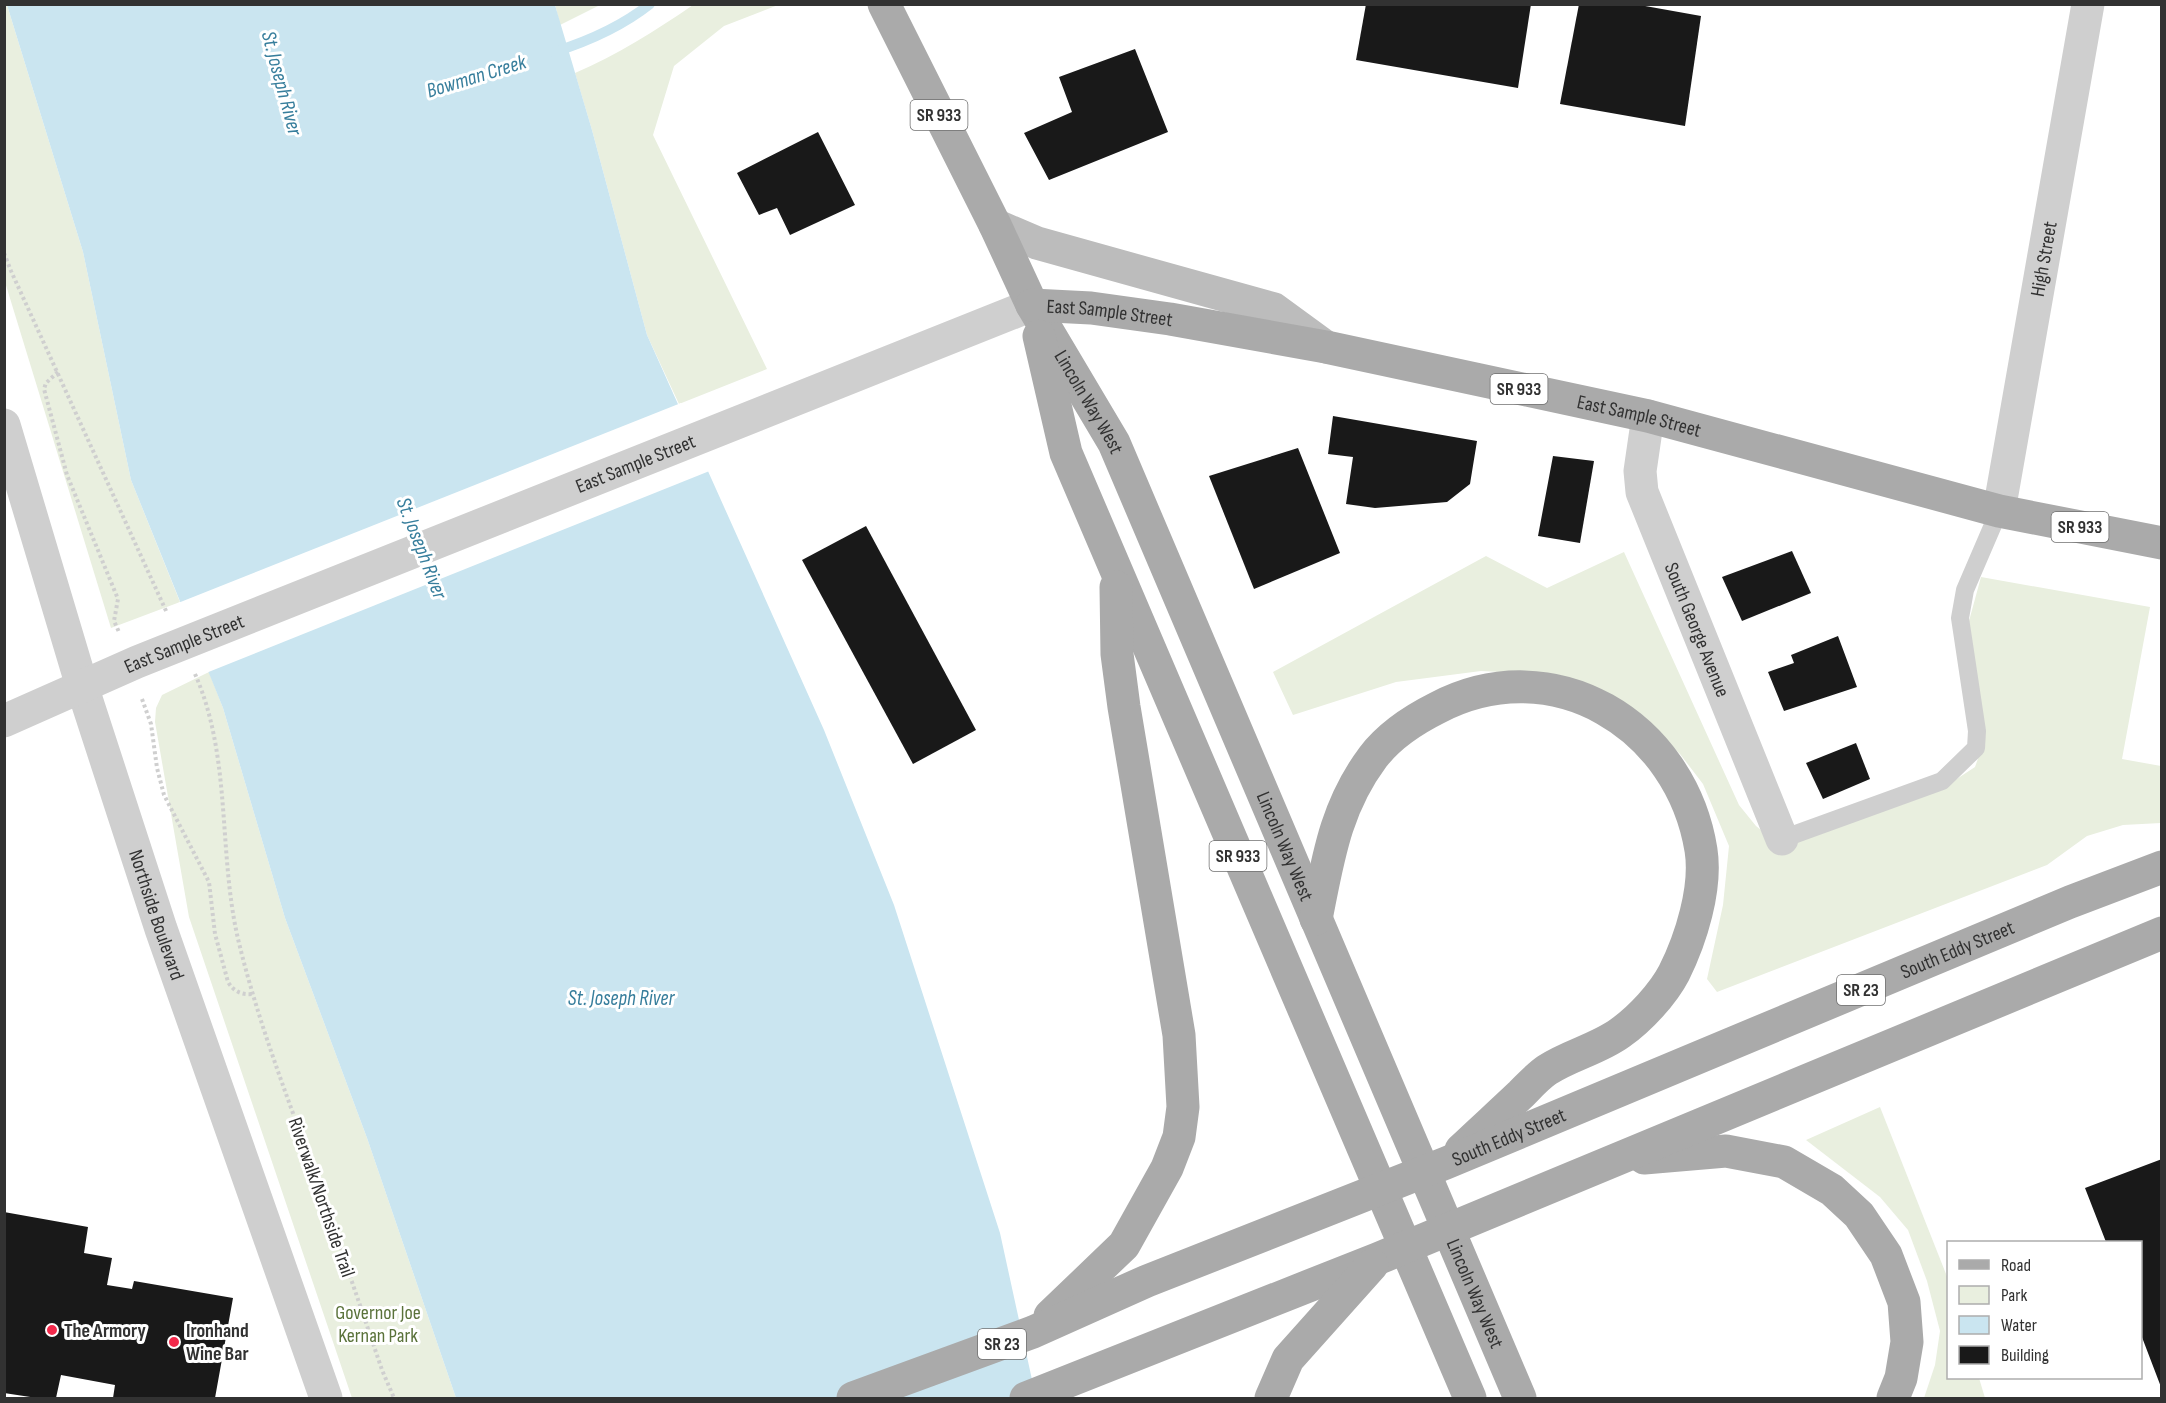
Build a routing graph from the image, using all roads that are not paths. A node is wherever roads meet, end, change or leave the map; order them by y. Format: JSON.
{"nodes":[{"id":1,"x":884,"y":4,"type":"edge"},
{"id":2,"x":2088,"y":4,"type":"edge"},
{"id":3,"x":994,"y":225,"type":"junction"},
{"id":4,"x":1032,"y":305,"type":"junction"},
{"id":5,"x":1326,"y":347,"type":"junction"},
{"id":6,"x":1648,"y":416,"type":"junction"},
{"id":7,"x":4,"y":425,"type":"edge"},
{"id":8,"x":1999,"y":511,"type":"junction"},
{"id":9,"x":2162,"y":543,"type":"edge"},
{"id":10,"x":1116,"y":570,"type":"junction"},
{"id":11,"x":82,"y":686,"type":"junction"},
{"id":12,"x":4,"y":721,"type":"edge"},
{"id":13,"x":1782,"y":839,"type":"joint"},
{"id":14,"x":2162,"y":867,"type":"edge"},
{"id":15,"x":1316,"y":919,"type":"junction"},
{"id":16,"x":2162,"y":933,"type":"edge"},
{"id":17,"x":1612,"y":1161,"type":"junction"},
{"id":18,"x":1446,"y":1163,"type":"junction"},
{"id":19,"x":1377,"y":1259,"type":"junction"},
{"id":20,"x":1033,"y":1332,"type":"junction"},
{"id":21,"x":326,"y":1398,"type":"edge"},
{"id":22,"x":853,"y":1398,"type":"edge"},
{"id":23,"x":1026,"y":1398,"type":"edge"},
{"id":24,"x":1271,"y":1398,"type":"edge"},
{"id":25,"x":1470,"y":1398,"type":"edge"},
{"id":26,"x":1520,"y":1398,"type":"edge"},
{"id":27,"x":1893,"y":1398,"type":"edge"}],
"edges":[{"from":1,"to":3,"type":"main road","name":"Lincoln Way West","number":"SR 933"},
{"from":2,"to":8,"type":"street","name":"High Street"},
{"from":3,"to":4,"type":"main road","name":"Lincoln Way West","number":"SR 933"},
{"from":3,"to":5,"type":"main road"},
{"from":4,"to":5,"type":"main road","name":"East Sample Street","number":"SR 933"},
{"from":4,"to":10,"type":"main road","name":"Lincoln Way West","number":"SR 933"},
{"from":4,"to":11,"type":"street","name":"East Sample Street"},
{"from":4,"to":15,"type":"main road","name":"Lincoln Way West"},
{"from":5,"to":6,"type":"main road","name":"East Sample Street","number":"SR 933"},
{"from":6,"to":8,"type":"main road","name":"East Sample Street","number":"SR 933"},
{"from":6,"to":13,"type":"street","name":"South George Avenue"},
{"from":7,"to":11,"type":"street","name":"Northside Boulevard"},
{"from":8,"to":9,"type":"main road","name":"East Sample Street","number":"SR 933"},
{"from":8,"to":13,"type":"lane"},
{"from":10,"to":20,"type":"main road"},
{"from":10,"to":25,"type":"main road","name":"Lincoln Way West","number":"SR 933"},
{"from":11,"to":12,"type":"street","name":"East Sample Street"},
{"from":11,"to":21,"type":"street","name":"Northside Boulevard"},
{"from":14,"to":18,"type":"main road","name":"South Eddy Street","number":"SR 23"},
{"from":15,"to":18,"type":"main road"},
{"from":15,"to":26,"type":"main road","name":"Lincoln Way West"},
{"from":16,"to":17,"type":"main road"},
{"from":17,"to":19,"type":"main road"},
{"from":17,"to":27,"type":"main road"},
{"from":18,"to":20,"type":"main road","name":"South Eddy Street","number":"SR 23"},
{"from":19,"to":23,"type":"main road"},
{"from":19,"to":24,"type":"main road"},
{"from":20,"to":22,"type":"main road","name":"South Eddy Street","number":"SR 23"}]}
